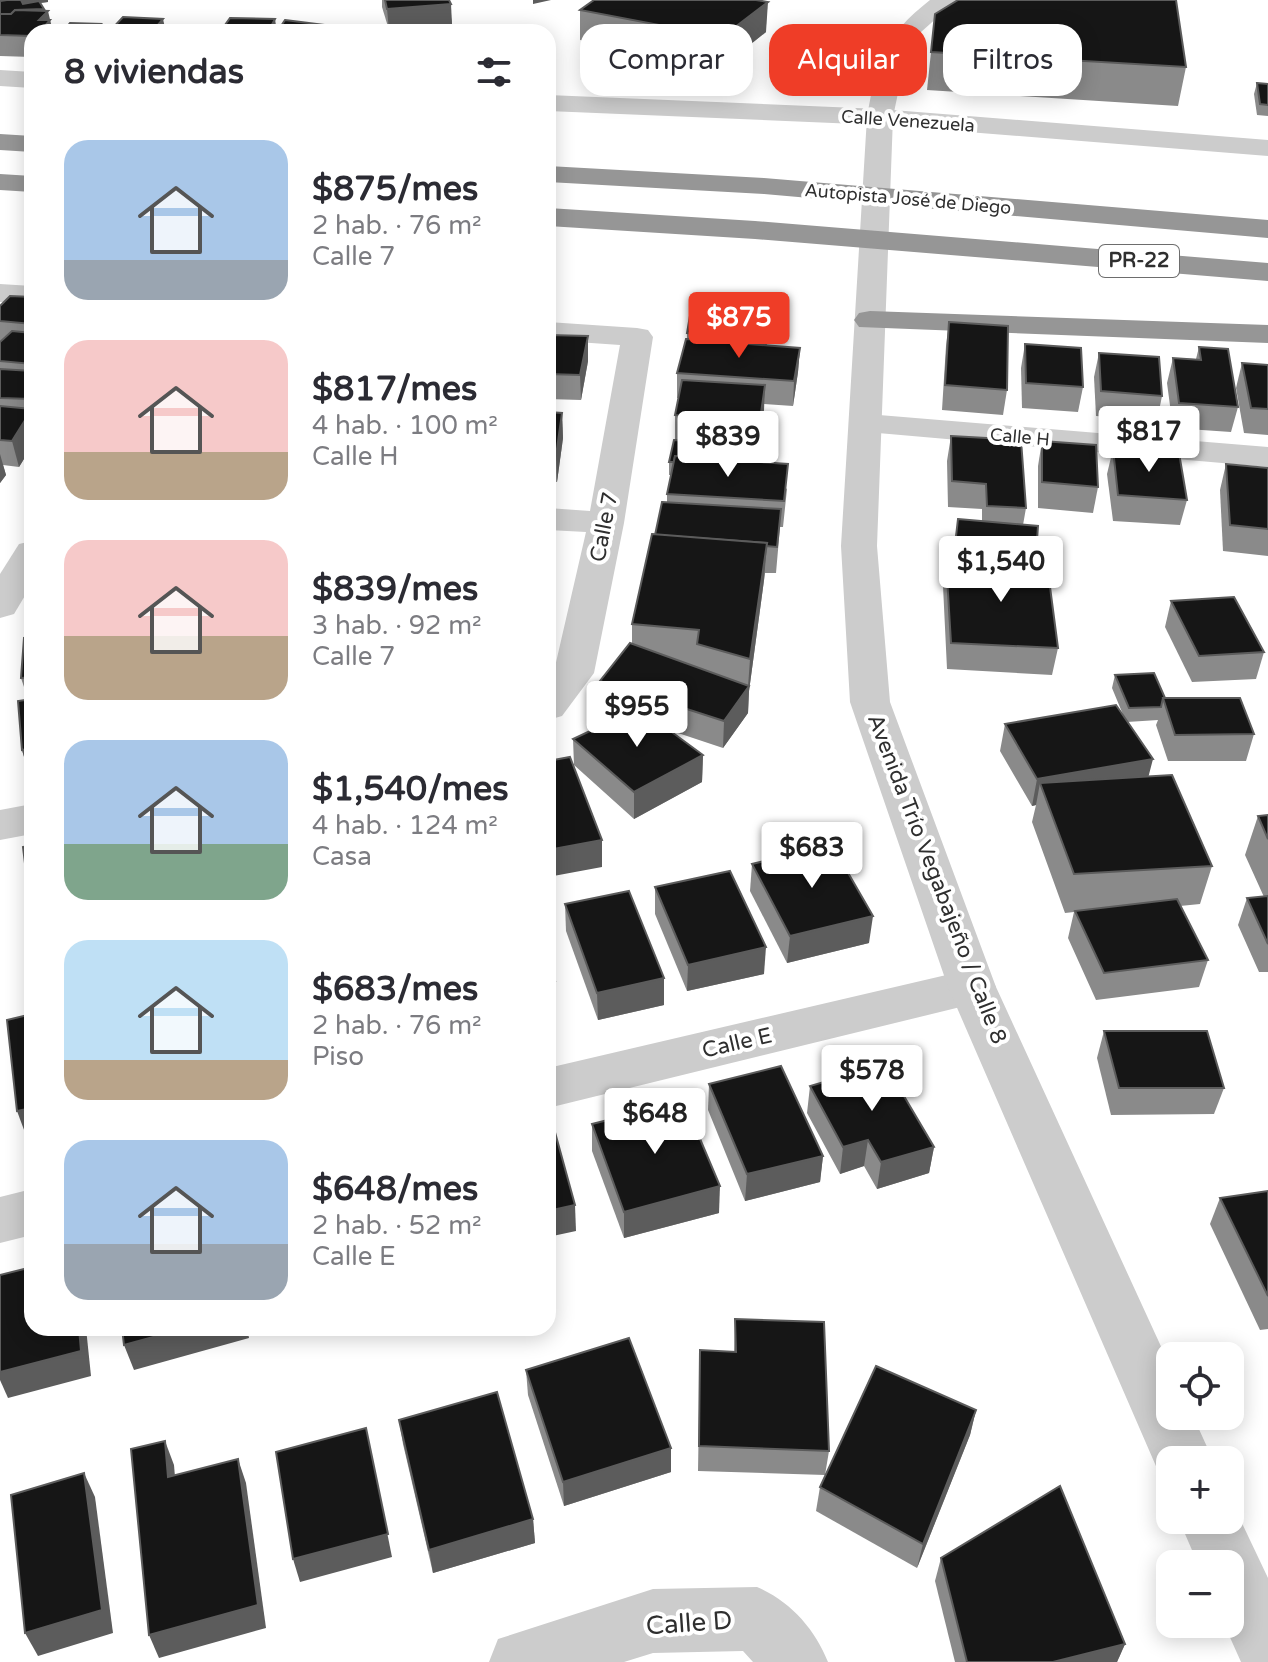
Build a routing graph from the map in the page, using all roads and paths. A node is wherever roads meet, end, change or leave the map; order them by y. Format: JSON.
{"nodes":[{"id":1,"x":945,"y":0,"type":"edge"},
{"id":2,"x":0,"y":78,"type":"edge"},
{"id":3,"x":24,"y":80,"type":"edge"},
{"id":4,"x":556,"y":103,"type":"edge"},
{"id":5,"x":880,"y":117,"type":"junction"},
{"id":6,"x":0,"y":142,"type":"edge"},
{"id":7,"x":24,"y":144,"type":"edge"},
{"id":8,"x":1268,"y":148,"type":"edge"},
{"id":9,"x":556,"y":174,"type":"edge"},
{"id":10,"x":0,"y":182,"type":"edge"},
{"id":11,"x":24,"y":184,"type":"edge"},
{"id":12,"x":556,"y":218,"type":"edge"},
{"id":13,"x":1268,"y":229,"type":"edge"},
{"id":14,"x":1268,"y":272,"type":"edge"},
{"id":15,"x":0,"y":293,"type":"edge"},
{"id":16,"x":24,"y":294,"type":"edge"},
{"id":17,"x":870,"y":320,"type":"junction"},
{"id":18,"x":556,"y":332,"type":"edge"},
{"id":19,"x":1268,"y":334,"type":"edge"},
{"id":20,"x":867,"y":424,"type":"junction"},
{"id":21,"x":1268,"y":457,"type":"edge"},
{"id":22,"x":556,"y":520,"type":"edge"},
{"id":23,"x":606,"y":523,"type":"junction"},
{"id":24,"x":24,"y":566,"type":"edge"},
{"id":25,"x":0,"y":606,"type":"edge"},
{"id":26,"x":556,"y":697,"type":"edge"},
{"id":27,"x":24,"y":820,"type":"edge"},
{"id":28,"x":0,"y":825,"type":"edge"},
{"id":29,"x":972,"y":987,"type":"junction"},
{"id":30,"x":556,"y":1086,"type":"edge"},
{"id":31,"x":24,"y":1214,"type":"edge"},
{"id":32,"x":0,"y":1220,"type":"edge"},
{"id":33,"x":1177,"y":1446,"type":"edge"},
{"id":34,"x":1244,"y":1596,"type":"edge"},
{"id":35,"x":1268,"y":1650,"type":"edge"},
{"id":36,"x":521,"y":1662,"type":"edge"},
{"id":37,"x":796,"y":1662,"type":"edge"}],
"edges":[{"from":1,"to":5,"type":"street","name":"Avenida Trío Vegabajeño / Calle 8"},
{"from":2,"to":3,"type":"street"},
{"from":4,"to":5,"type":"street","name":"Calle Venezuela"},
{"from":5,"to":8,"type":"street","name":"Calle Venezuela"},
{"from":5,"to":17,"type":"street","name":"Avenida Trío Vegabajeño / Calle 8"},
{"from":6,"to":7,"type":"highway"},
{"from":9,"to":13,"type":"highway","name":"Autopista José de Diego","number":"PR-22"},
{"from":10,"to":11,"type":"highway"},
{"from":12,"to":14,"type":"highway","name":"Autopista José de Diego","number":"PR-22"},
{"from":15,"to":16,"type":"street"},
{"from":17,"to":19,"type":"highway"},
{"from":17,"to":20,"type":"street","name":"Avenida Trío Vegabajeño / Calle 8"},
{"from":18,"to":23,"type":"street","name":"Calle 7"},
{"from":20,"to":21,"type":"street","name":"Calle H"},
{"from":20,"to":29,"type":"street","name":"Avenida Trío Vegabajeño / Calle 8"},
{"from":22,"to":23,"type":"street"},
{"from":23,"to":26,"type":"street","name":"Calle 7"},
{"from":24,"to":25,"type":"street"},
{"from":27,"to":28,"type":"street"},
{"from":29,"to":30,"type":"street","name":"Calle E"},
{"from":29,"to":33,"type":"street","name":"Avenida Trío Vegabajeño / Calle 8"},
{"from":31,"to":32,"type":"street"},
{"from":34,"to":35,"type":"street"},
{"from":36,"to":37,"type":"street","name":"Calle D"}]}
